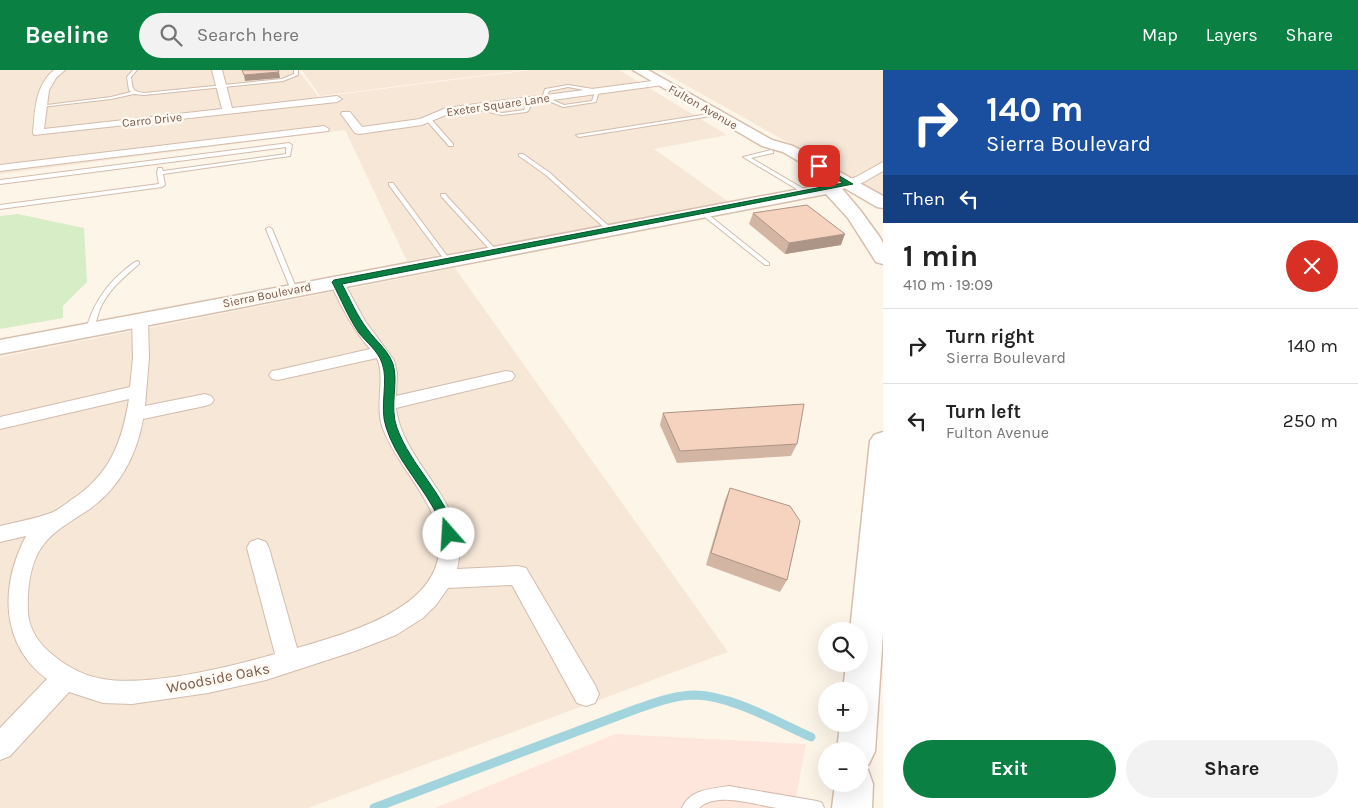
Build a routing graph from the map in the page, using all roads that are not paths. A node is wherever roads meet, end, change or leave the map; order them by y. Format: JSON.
{"nodes":[{"id":1,"x":60,"y":70,"type":"edge"},
{"id":2,"x":135,"y":70,"type":"edge"},
{"id":3,"x":217,"y":70,"type":"edge"},
{"id":4,"x":296,"y":70,"type":"edge"},
{"id":5,"x":638,"y":70,"type":"edge"},
{"id":6,"x":660,"y":82,"type":"junction"},
{"id":7,"x":221,"y":87,"type":"junction"},
{"id":8,"x":134,"y":93,"type":"junction"},
{"id":9,"x":337,"y":99,"type":"dead end"},
{"id":10,"x":41,"y":106,"type":"junction"},
{"id":11,"x":228,"y":112,"type":"junction"},
{"id":12,"x":346,"y":114,"type":"dead end"},
{"id":13,"x":715,"y":114,"type":"junction"},
{"id":14,"x":428,"y":119,"type":"junction"},
{"id":15,"x":152,"y":128,"type":"junction"},
{"id":16,"x":324,"y":129,"type":"dead end"},
{"id":17,"x":579,"y":136,"type":"dead end"},
{"id":18,"x":451,"y":145,"type":"dead end"},
{"id":19,"x":769,"y":148,"type":"junction"},
{"id":20,"x":153,"y":150,"type":"junction"},
{"id":21,"x":521,"y":155,"type":"dead end"},
{"id":22,"x":288,"y":156,"type":"joint"},
{"id":23,"x":159,"y":162,"type":"junction"},
{"id":24,"x":883,"y":165,"type":"edge"},
{"id":25,"x":0,"y":168,"type":"edge"},
{"id":26,"x":160,"y":173,"type":"junction"},
{"id":27,"x":0,"y":182,"type":"edge"},
{"id":28,"x":391,"y":184,"type":"dead end"},
{"id":29,"x":841,"y":186,"type":"junction"},
{"id":30,"x":807,"y":193,"type":"junction"},
{"id":31,"x":443,"y":196,"type":"dead end"},
{"id":32,"x":883,"y":203,"type":"edge"},
{"id":33,"x":0,"y":207,"type":"edge"},
{"id":34,"x":703,"y":213,"type":"junction"},
{"id":35,"x":883,"y":218,"type":"edge"},
{"id":36,"x":269,"y":229,"type":"dead end"},
{"id":37,"x":610,"y":230,"type":"junction"},
{"id":38,"x":495,"y":252,"type":"junction"},
{"id":39,"x":883,"y":258,"type":"edge"},
{"id":40,"x":448,"y":261,"type":"junction"},
{"id":41,"x":137,"y":263,"type":"dead end"},
{"id":42,"x":767,"y":264,"type":"dead end"},
{"id":43,"x":337,"y":282,"type":"junction"},
{"id":44,"x":294,"y":290,"type":"junction"},
{"id":45,"x":140,"y":320,"type":"junction"},
{"id":46,"x":90,"y":330,"type":"junction"},
{"id":47,"x":0,"y":346,"type":"edge"},
{"id":48,"x":381,"y":352,"type":"junction"},
{"id":49,"x":278,"y":375,"type":"dead end"},
{"id":50,"x":506,"y":376,"type":"dead end"},
{"id":51,"x":138,"y":391,"type":"junction"},
{"id":52,"x":206,"y":400,"type":"dead end"},
{"id":53,"x":387,"y":404,"type":"junction"},
{"id":54,"x":134,"y":415,"type":"junction"},
{"id":55,"x":0,"y":423,"type":"edge"},
{"id":56,"x":883,"y":442,"type":"edge"},
{"id":57,"x":880,"y":503,"type":"edge"},
{"id":58,"x":56,"y":520,"type":"junction"},
{"id":59,"x":0,"y":534,"type":"edge"},
{"id":60,"x":258,"y":548,"type":"dead end"},
{"id":61,"x":441,"y":579,"type":"junction"},
{"id":62,"x":289,"y":662,"type":"junction"},
{"id":63,"x":64,"y":678,"type":"junction"},
{"id":64,"x":586,"y":694,"type":"dead end"},
{"id":65,"x":857,"y":742,"type":"edge"},
{"id":66,"x":0,"y":747,"type":"edge"},
{"id":67,"x":853,"y":792,"type":"edge"},
{"id":68,"x":689,"y":808,"type":"edge"},
{"id":69,"x":816,"y":808,"type":"edge"},
{"id":70,"x":852,"y":808,"type":"edge"}],
"edges":[{"from":1,"to":10,"type":"street","name":"Carro Drive"},
{"from":2,"to":8,"type":"lane"},
{"from":3,"to":7,"type":"street"},
{"from":4,"to":7,"type":"lane"},
{"from":5,"to":6,"type":"street","name":"Fulton Avenue"},
{"from":6,"to":13,"type":"street","name":"Fulton Avenue"},
{"from":6,"to":14,"type":"street","name":"Exeter Square Lane"},
{"from":7,"to":8,"type":"lane"},
{"from":7,"to":11,"type":"street"},
{"from":8,"to":10,"type":"lane"},
{"from":9,"to":11,"type":"street","name":"Carro Drive"},
{"from":10,"to":15,"type":"street","name":"Carro Drive"},
{"from":11,"to":15,"type":"street","name":"Carro Drive"},
{"from":12,"to":14,"type":"street","name":"Exeter Square Lane"},
{"from":13,"to":17,"type":"lane"},
{"from":13,"to":19,"type":"street","name":"Fulton Avenue"},
{"from":14,"to":18,"type":"lane"},
{"from":15,"to":20,"type":"street"},
{"from":16,"to":20,"type":"street"},
{"from":19,"to":29,"type":"street","name":"Fulton Avenue"},
{"from":19,"to":30,"type":"lane"},
{"from":20,"to":25,"type":"street"},
{"from":21,"to":37,"type":"lane"},
{"from":22,"to":23,"type":"lane"},
{"from":22,"to":26,"type":"lane"},
{"from":23,"to":26,"type":"lane"},
{"from":23,"to":27,"type":"lane"},
{"from":24,"to":29,"type":"street","name":"Sierra Boulevard"},
{"from":26,"to":33,"type":"lane"},
{"from":28,"to":40,"type":"lane"},
{"from":29,"to":30,"type":"street","name":"Sierra Boulevard"},
{"from":29,"to":32,"type":"street"},
{"from":29,"to":35,"type":"street"},
{"from":29,"to":39,"type":"street","name":"Fulton Avenue"},
{"from":30,"to":34,"type":"street","name":"Sierra Boulevard"},
{"from":31,"to":38,"type":"lane"},
{"from":34,"to":37,"type":"street","name":"Sierra Boulevard"},
{"from":34,"to":42,"type":"lane"},
{"from":36,"to":44,"type":"lane"},
{"from":37,"to":38,"type":"street","name":"Sierra Boulevard"},
{"from":38,"to":40,"type":"street","name":"Sierra Boulevard"},
{"from":40,"to":43,"type":"street","name":"Sierra Boulevard"},
{"from":41,"to":46,"type":"lane"},
{"from":43,"to":44,"type":"street","name":"Sierra Boulevard"},
{"from":43,"to":48,"type":"street","name":"Woodside Oaks"},
{"from":44,"to":45,"type":"street","name":"Sierra Boulevard"},
{"from":45,"to":46,"type":"street","name":"Sierra Boulevard"},
{"from":45,"to":51,"type":"street","name":"Woodside Oaks"},
{"from":46,"to":47,"type":"street","name":"Sierra Boulevard"},
{"from":48,"to":49,"type":"street"},
{"from":48,"to":53,"type":"street","name":"Woodside Oaks"},
{"from":50,"to":53,"type":"street"},
{"from":51,"to":54,"type":"street","name":"Woodside Oaks"},
{"from":51,"to":55,"type":"street"},
{"from":52,"to":54,"type":"street"},
{"from":53,"to":61,"type":"street","name":"Woodside Oaks"},
{"from":54,"to":58,"type":"street","name":"Woodside Oaks"},
{"from":56,"to":57,"type":"street"},
{"from":57,"to":65,"type":"street"},
{"from":58,"to":59,"type":"street"},
{"from":58,"to":63,"type":"street","name":"Woodside Oaks"},
{"from":60,"to":62,"type":"street"},
{"from":61,"to":62,"type":"street","name":"Woodside Oaks"},
{"from":61,"to":64,"type":"street"},
{"from":62,"to":63,"type":"street","name":"Woodside Oaks"},
{"from":63,"to":66,"type":"street"},
{"from":67,"to":70,"type":"street"},
{"from":68,"to":69,"type":"lane"}]}
